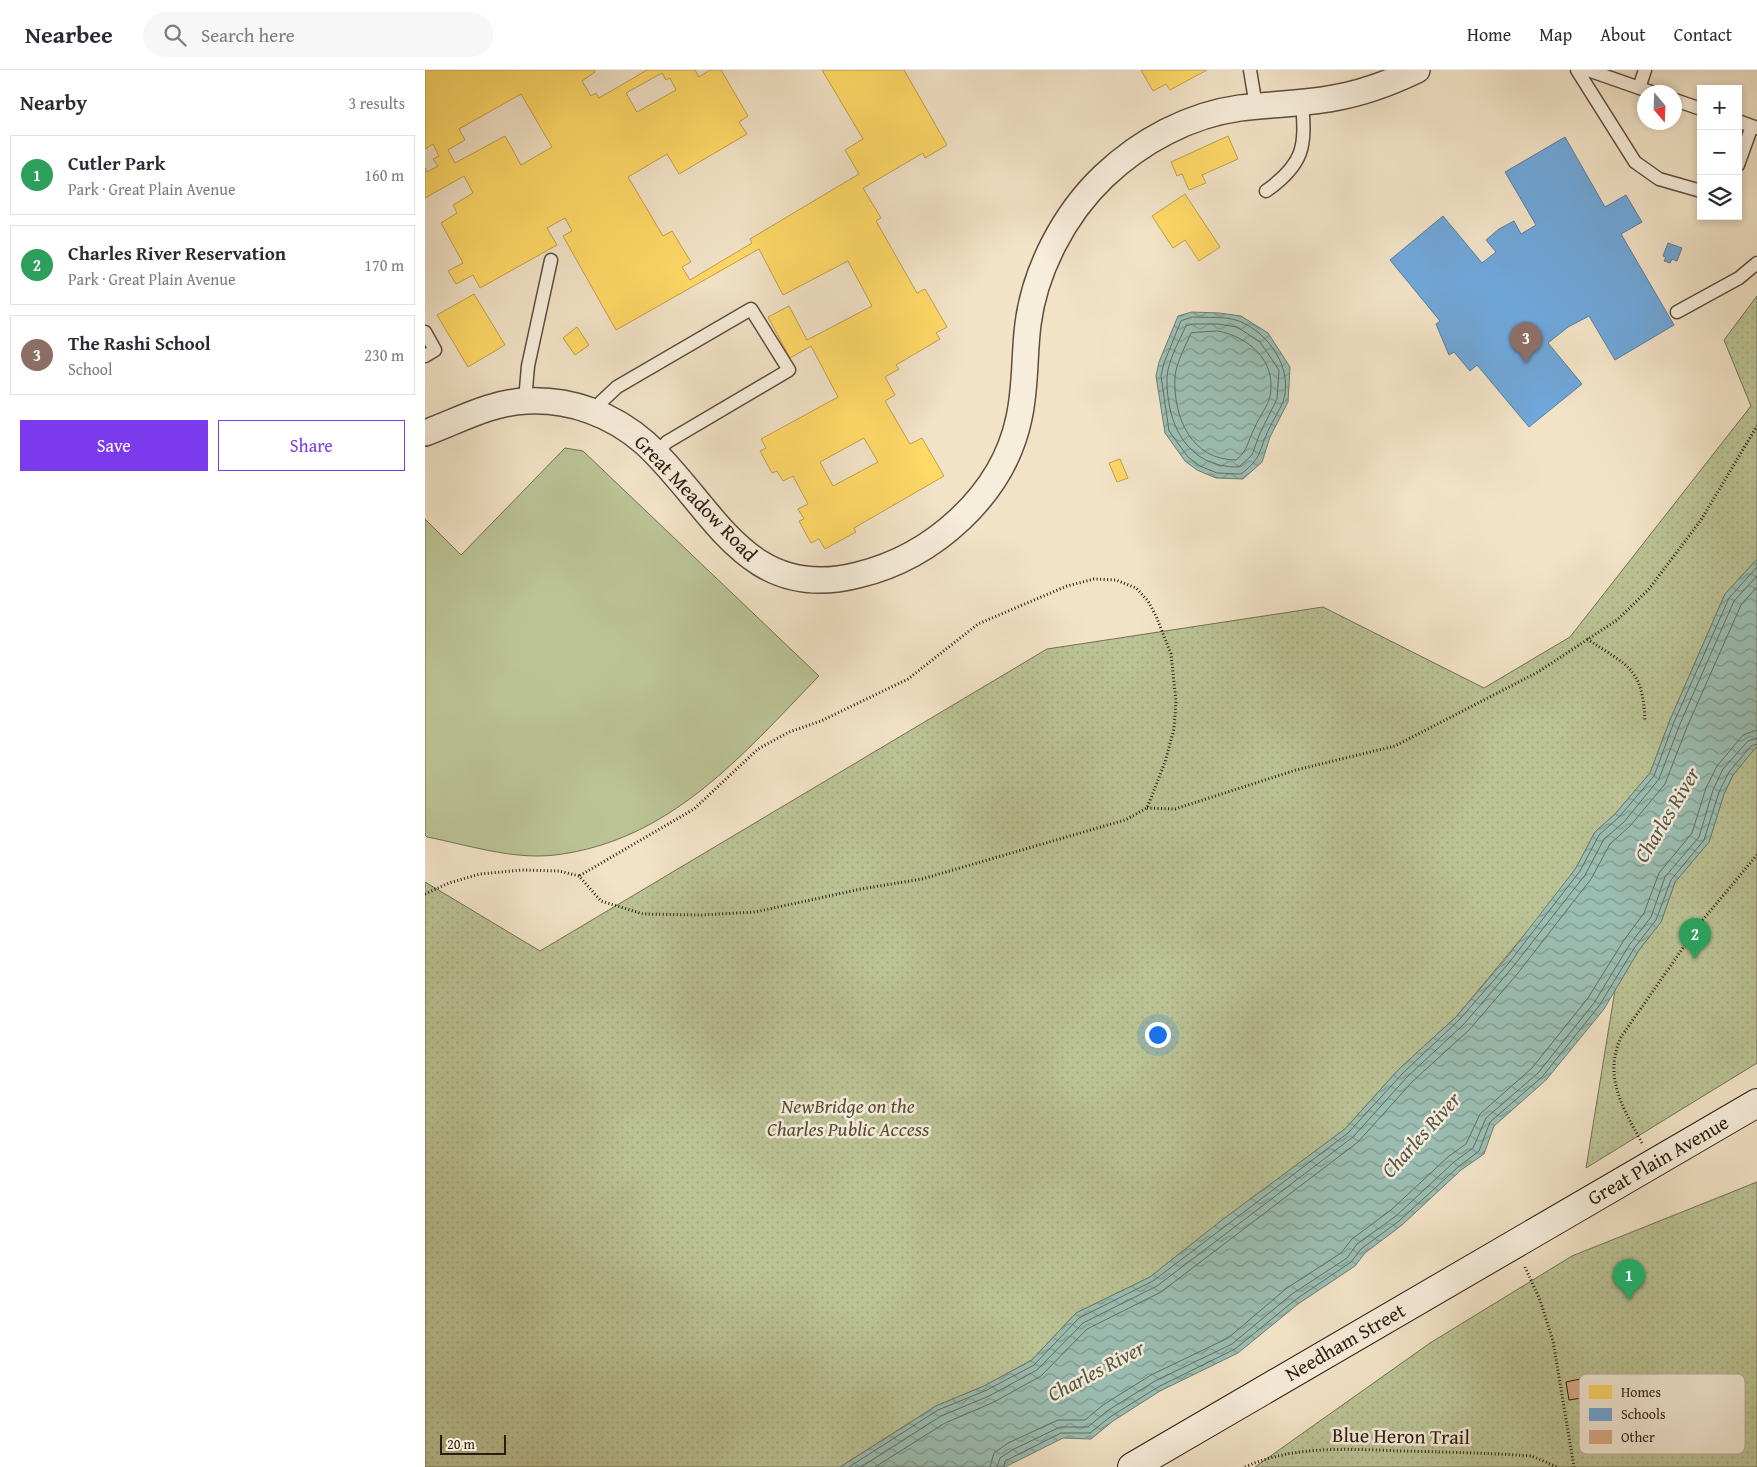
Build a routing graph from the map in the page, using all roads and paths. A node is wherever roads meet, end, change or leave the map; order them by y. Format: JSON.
{"nodes":[{"id":1,"x":1250,"y":70,"type":"edge"},
{"id":2,"x":1417,"y":70,"type":"edge"},
{"id":3,"x":1577,"y":70,"type":"edge"},
{"id":4,"x":1588,"y":70,"type":"edge"},
{"id":5,"x":1645,"y":70,"type":"edge"},
{"id":6,"x":1640,"y":85,"type":"edge"},
{"id":7,"x":1637,"y":87,"type":"edge"},
{"id":8,"x":1682,"y":102,"type":"edge"},
{"id":9,"x":1302,"y":103,"type":"junction"},
{"id":10,"x":1255,"y":106,"type":"junction"},
{"id":11,"x":1697,"y":108,"type":"edge"},
{"id":12,"x":1742,"y":122,"type":"edge"},
{"id":13,"x":1754,"y":127,"type":"edge"},
{"id":14,"x":1742,"y":156,"type":"edge"},
{"id":15,"x":1697,"y":189,"type":"edge"},
{"id":16,"x":1265,"y":191,"type":"dead end"},
{"id":17,"x":551,"y":260,"type":"dead end"},
{"id":18,"x":1757,"y":263,"type":"edge"},
{"id":19,"x":1677,"y":312,"type":"dead end"},
{"id":20,"x":425,"y":332,"type":"edge"},
{"id":21,"x":425,"y":356,"type":"edge"},
{"id":22,"x":525,"y":400,"type":"junction"},
{"id":23,"x":595,"y":412,"type":"junction"},
{"id":24,"x":1757,"y":426,"type":"edge"},
{"id":25,"x":425,"y":433,"type":"edge"},
{"id":26,"x":655,"y":454,"type":"junction"},
{"id":27,"x":1587,"y":639,"type":"junction"},
{"id":28,"x":1645,"y":721,"type":"dead end"},
{"id":29,"x":1147,"y":808,"type":"junction"},
{"id":30,"x":1757,"y":855,"type":"edge"},
{"id":31,"x":579,"y":876,"type":"junction"},
{"id":32,"x":425,"y":894,"type":"edge"},
{"id":33,"x":1757,"y":1103,"type":"edge"},
{"id":34,"x":1653,"y":1163,"type":"junction"},
{"id":35,"x":1559,"y":1217,"type":"joint"},
{"id":36,"x":1515,"y":1244,"type":"junction"},
{"id":37,"x":1132,"y":1467,"type":"edge"},
{"id":38,"x":1245,"y":1467,"type":"edge"},
{"id":39,"x":1557,"y":1467,"type":"edge"},
{"id":40,"x":1574,"y":1467,"type":"edge"}],
"edges":[{"from":1,"to":10,"type":"lane"},
{"from":2,"to":9,"type":"street","name":"Great Meadow Road"},
{"from":3,"to":15,"type":"lane"},
{"from":4,"to":7,"type":"lane"},
{"from":5,"to":6,"type":"lane"},
{"from":8,"to":11,"type":"lane"},
{"from":9,"to":10,"type":"street","name":"Great Meadow Road"},
{"from":9,"to":16,"type":"lane"},
{"from":10,"to":26,"type":"street","name":"Great Meadow Road"},
{"from":12,"to":13,"type":"lane"},
{"from":13,"to":14,"type":"lane"},
{"from":17,"to":22,"type":"lane"},
{"from":18,"to":19,"type":"lane"},
{"from":20,"to":21,"type":"lane"},
{"from":22,"to":23,"type":"street","name":"Great Meadow Road"},
{"from":22,"to":25,"type":"street","name":"Great Meadow Road"},
{"from":23,"to":26,"type":"street","name":"Great Meadow Road"},
{"from":23,"to":26,"type":"lane"},
{"from":24,"to":27,"type":"path"},
{"from":27,"to":28,"type":"path"},
{"from":27,"to":29,"type":"path"},
{"from":29,"to":31,"type":"path"},
{"from":29,"to":31,"type":"path"},
{"from":30,"to":34,"type":"path"},
{"from":31,"to":32,"type":"path"},
{"from":33,"to":34,"type":"main road","name":"Great Plain Avenue"},
{"from":34,"to":35,"type":"main road","name":"Great Plain Avenue"},
{"from":35,"to":36,"type":"main road","name":"Needham Street"},
{"from":36,"to":37,"type":"main road","name":"Needham Street"},
{"from":36,"to":40,"type":"path"},
{"from":38,"to":39,"type":"path","name":"Blue Heron Trail"}]}
